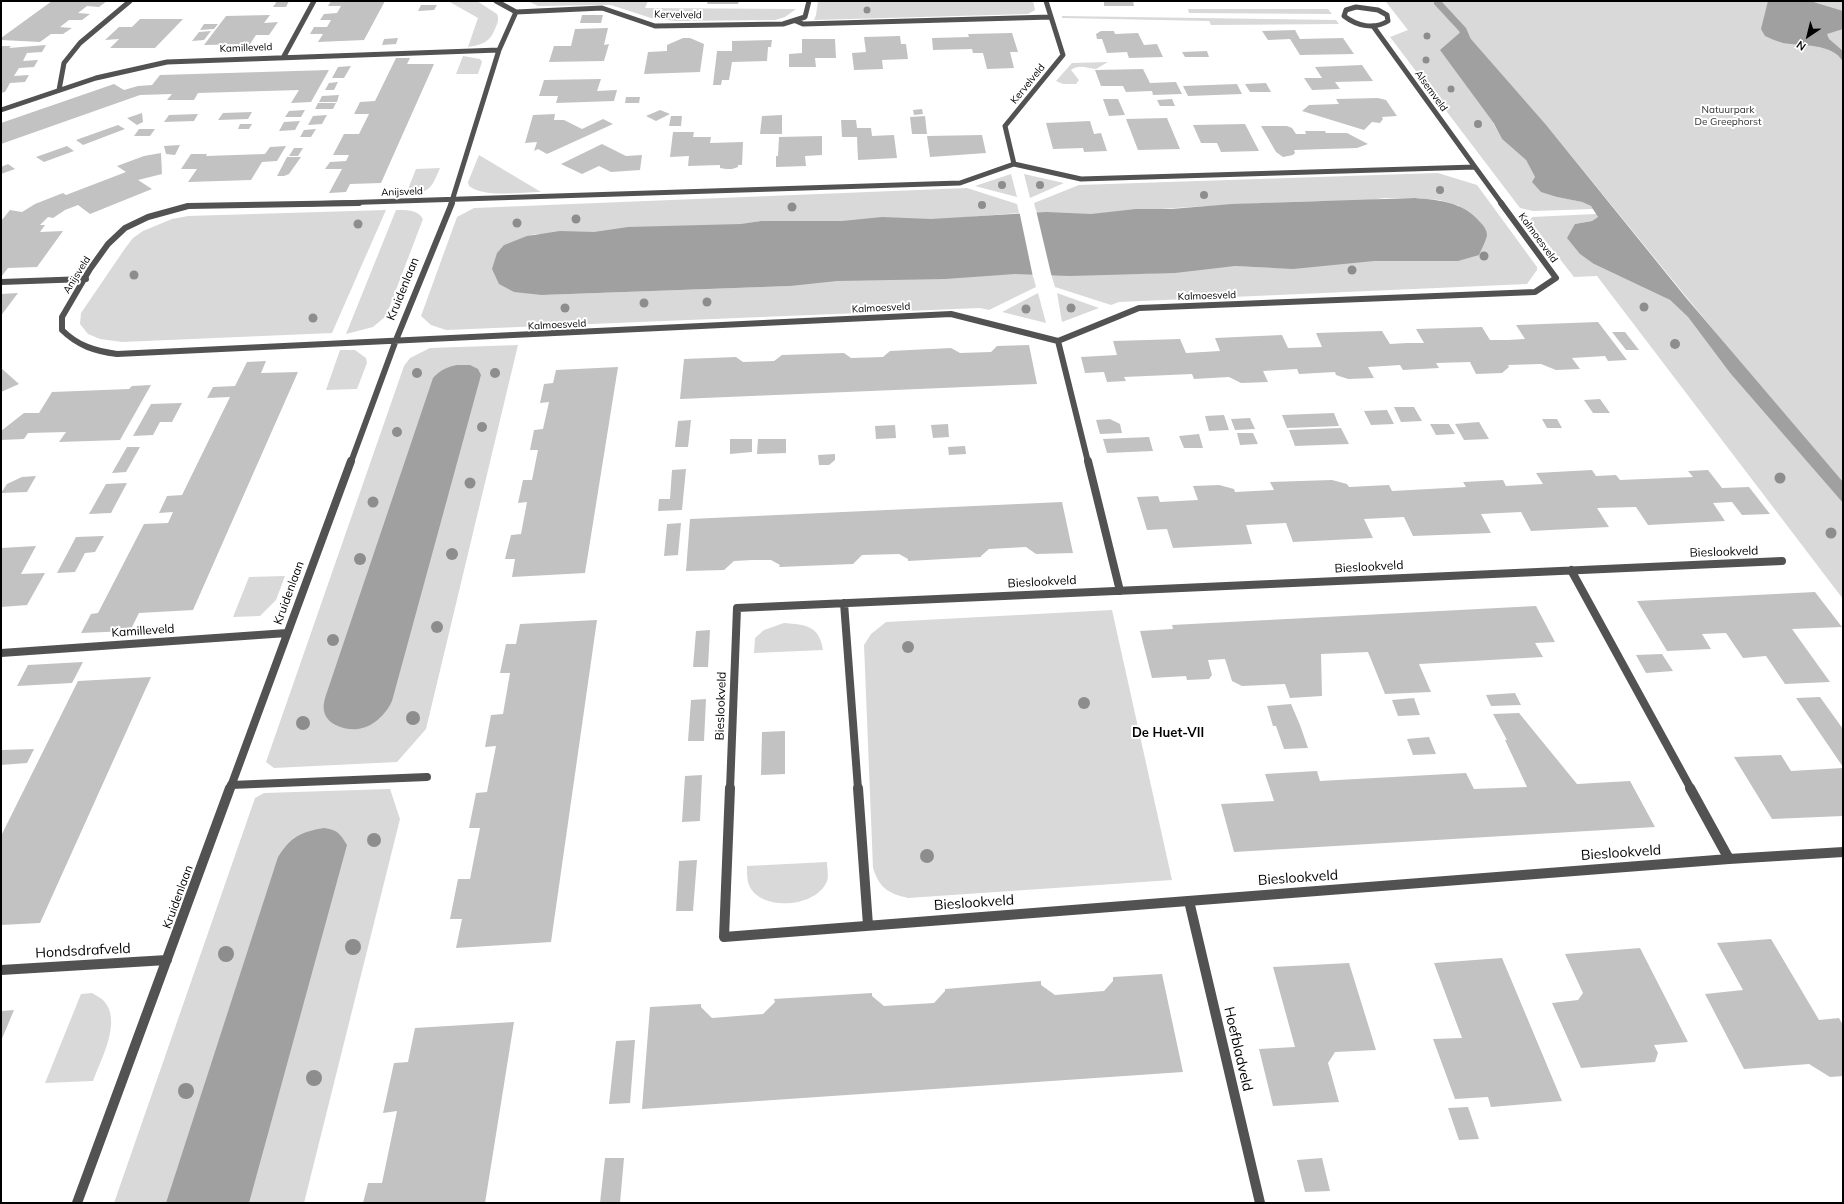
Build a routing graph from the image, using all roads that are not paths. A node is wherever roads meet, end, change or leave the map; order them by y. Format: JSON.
{"nodes":[{"id":1,"x":130,"y":1,"type":"edge"},
{"id":2,"x":314,"y":1,"type":"edge"},
{"id":3,"x":496,"y":1,"type":"edge"},
{"id":4,"x":809,"y":1,"type":"edge"},
{"id":5,"x":1046,"y":1,"type":"edge"},
{"id":6,"x":1355,"y":1,"type":"edge"},
{"id":7,"x":1359,"y":7,"type":"junction"},
{"id":8,"x":516,"y":12,"type":"junction"},
{"id":9,"x":1052,"y":17,"type":"junction"},
{"id":10,"x":796,"y":21,"type":"junction"},
{"id":11,"x":1373,"y":26,"type":"junction"},
{"id":12,"x":499,"y":50,"type":"junction"},
{"id":13,"x":283,"y":58,"type":"junction"},
{"id":14,"x":59,"y":90,"type":"junction"},
{"id":15,"x":1,"y":110,"type":"edge"},
{"id":16,"x":1014,"y":164,"type":"junction"},
{"id":17,"x":1475,"y":167,"type":"junction"},
{"id":18,"x":453,"y":200,"type":"junction"},
{"id":19,"x":86,"y":279,"type":"junction"},
{"id":20,"x":1,"y":282,"type":"edge"},
{"id":21,"x":396,"y":340,"type":"junction"},
{"id":22,"x":1058,"y":341,"type":"junction"},
{"id":23,"x":1782,"y":561,"type":"dead end"},
{"id":24,"x":1571,"y":570,"type":"junction"},
{"id":25,"x":1120,"y":590,"type":"junction"},
{"id":26,"x":844,"y":603,"type":"junction"},
{"id":27,"x":287,"y":633,"type":"junction"},
{"id":28,"x":1,"y":653,"type":"edge"},
{"id":29,"x":428,"y":777,"type":"dead end"},
{"id":30,"x":231,"y":785,"type":"junction"},
{"id":31,"x":1843,"y":852,"type":"edge"},
{"id":32,"x":1729,"y":859,"type":"junction"},
{"id":33,"x":1189,"y":901,"type":"junction"},
{"id":34,"x":868,"y":925,"type":"junction"},
{"id":35,"x":167,"y":960,"type":"junction"},
{"id":36,"x":1,"y":970,"type":"edge"},
{"id":37,"x":77,"y":1203,"type":"edge"},
{"id":38,"x":1260,"y":1203,"type":"edge"}],
"edges":[{"from":1,"to":14,"type":"street"},
{"from":2,"to":13,"type":"street"},
{"from":3,"to":8,"type":"street"},
{"from":4,"to":10,"type":"street"},
{"from":5,"to":9,"type":"street","name":"Kervelveld"},
{"from":6,"to":7,"type":"street"},
{"from":7,"to":11,"type":"street"},
{"from":7,"to":11,"type":"street"},
{"from":8,"to":10,"type":"street","name":"Kervelveld"},
{"from":8,"to":12,"type":"street","name":"Kruidenlaan"},
{"from":9,"to":10,"type":"street","name":"Kervelveld"},
{"from":9,"to":16,"type":"street","name":"Kervelveld"},
{"from":11,"to":17,"type":"street","name":"Alsemveld"},
{"from":12,"to":13,"type":"street","name":"Kamilleveld"},
{"from":12,"to":18,"type":"street","name":"Kruidenlaan"},
{"from":13,"to":14,"type":"street","name":"Kamilleveld"},
{"from":14,"to":15,"type":"street","name":"Kamilleveld"},
{"from":16,"to":17,"type":"street"},
{"from":16,"to":18,"type":"street"},
{"from":17,"to":22,"type":"street","name":"Kalmoesveld"},
{"from":18,"to":19,"type":"street","name":"Anijsveld"},
{"from":18,"to":21,"type":"street","name":"Kruidenlaan"},
{"from":19,"to":20,"type":"street"},
{"from":19,"to":21,"type":"street","name":"Anijsveld"},
{"from":21,"to":22,"type":"street","name":"Kalmoesveld"},
{"from":21,"to":27,"type":"street","name":"Kruidenlaan"},
{"from":22,"to":25,"type":"street"},
{"from":23,"to":24,"type":"street","name":"Bieslookveld"},
{"from":24,"to":25,"type":"street","name":"Bieslookveld"},
{"from":24,"to":32,"type":"street"},
{"from":25,"to":26,"type":"street","name":"Bieslookveld"},
{"from":26,"to":34,"type":"street"},
{"from":26,"to":34,"type":"street","name":"Bieslookveld"},
{"from":27,"to":28,"type":"street","name":"Kamilleveld"},
{"from":27,"to":30,"type":"street","name":"Kruidenlaan"},
{"from":29,"to":30,"type":"street"},
{"from":30,"to":35,"type":"street","name":"Kruidenlaan"},
{"from":31,"to":32,"type":"street","name":"Bieslookveld"},
{"from":32,"to":33,"type":"street","name":"Bieslookveld"},
{"from":33,"to":34,"type":"street","name":"Bieslookveld"},
{"from":33,"to":38,"type":"street","name":"Hoefbladveld"},
{"from":35,"to":36,"type":"street","name":"Hondsdrafveld"},
{"from":35,"to":37,"type":"street","name":"Kruidenlaan"}]}
